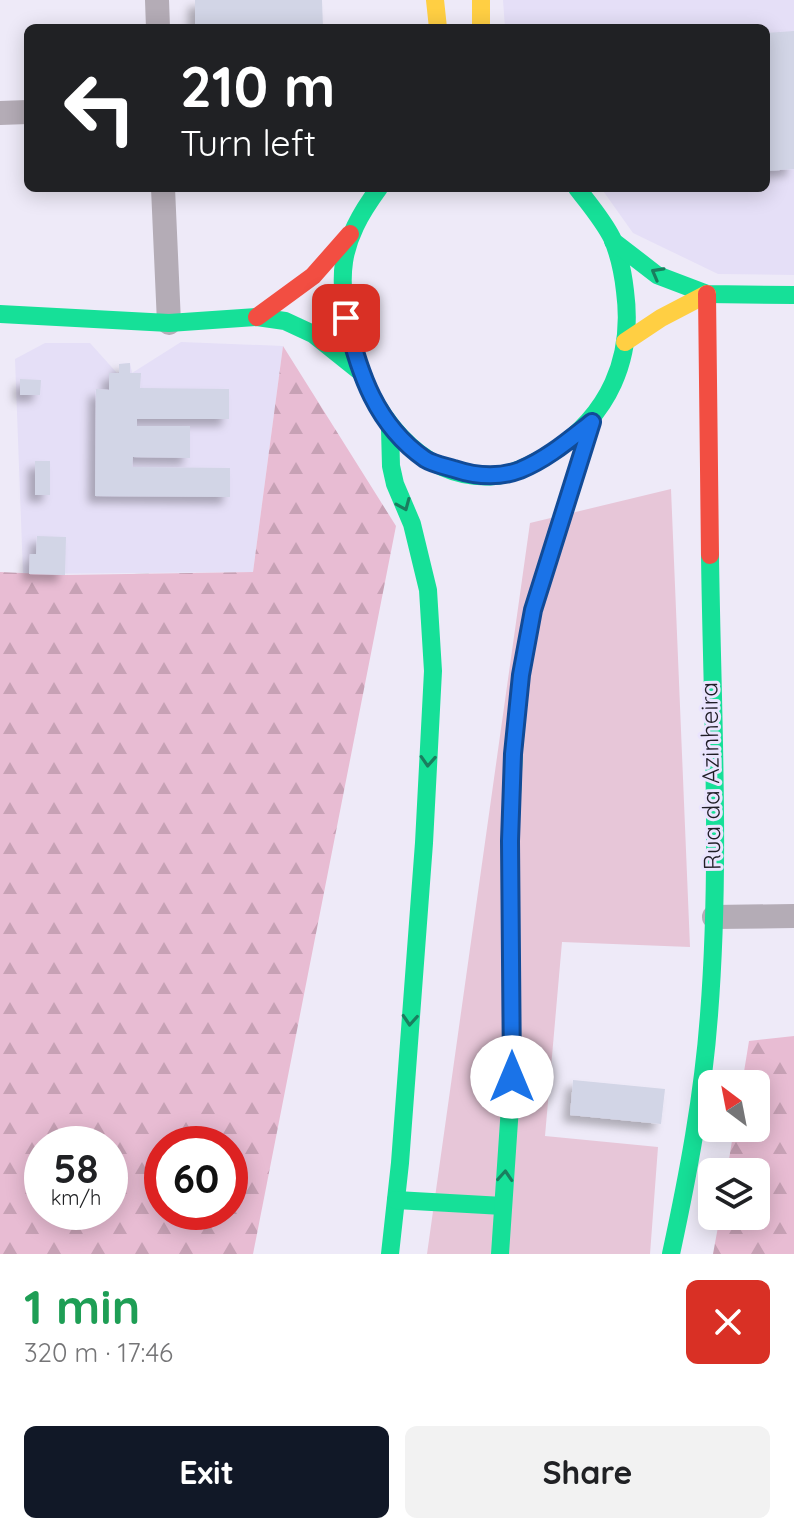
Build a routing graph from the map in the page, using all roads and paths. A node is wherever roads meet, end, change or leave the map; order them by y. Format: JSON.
{"nodes":[{"id":1,"x":157,"y":0,"type":"edge"},
{"id":2,"x":435,"y":0,"type":"edge"},
{"id":3,"x":481,"y":0,"type":"edge"},
{"id":4,"x":158,"y":24,"type":"edge"},
{"id":5,"x":438,"y":24,"type":"edge"},
{"id":6,"x":481,"y":24,"type":"edge"},
{"id":7,"x":24,"y":112,"type":"edge"},
{"id":8,"x":0,"y":113,"type":"edge"},
{"id":9,"x":163,"y":192,"type":"edge"},
{"id":10,"x":376,"y":192,"type":"edge"},
{"id":11,"x":580,"y":192,"type":"edge"},
{"id":12,"x":350,"y":234,"type":"junction"},
{"id":13,"x":613,"y":241,"type":"junction"},
{"id":14,"x":707,"y":294,"type":"junction"},
{"id":15,"x":794,"y":295,"type":"edge"},
{"id":16,"x":0,"y":314,"type":"edge"},
{"id":17,"x":257,"y":317,"type":"junction"},
{"id":18,"x":54,"y":318,"type":"junction"},
{"id":19,"x":169,"y":323,"type":"junction"},
{"id":20,"x":13,"y":335,"type":"dead end"},
{"id":21,"x":625,"y":342,"type":"junction"},
{"id":22,"x":358,"y":370,"type":"junction"},
{"id":23,"x":592,"y":422,"type":"junction"},
{"id":24,"x":390,"y":429,"type":"junction"},
{"id":25,"x":794,"y":916,"type":"edge"},
{"id":26,"x":714,"y":917,"type":"junction"},
{"id":27,"x":396,"y":1200,"type":"junction"},
{"id":28,"x":503,"y":1206,"type":"junction"},
{"id":29,"x":390,"y":1254,"type":"edge"},
{"id":30,"x":500,"y":1254,"type":"edge"},
{"id":31,"x":671,"y":1254,"type":"edge"}],
"edges":[{"from":1,"to":4,"type":"street"},
{"from":2,"to":5,"type":"main road"},
{"from":3,"to":6,"type":"main road"},
{"from":7,"to":8,"type":"street"},
{"from":9,"to":19,"type":"street"},
{"from":10,"to":12,"type":"main road"},
{"from":11,"to":13,"type":"main road"},
{"from":12,"to":17,"type":"main road"},
{"from":12,"to":22,"type":"main road"},
{"from":14,"to":13,"type":"main road","one_way":true},
{"from":13,"to":21,"type":"main road"},
{"from":14,"to":15,"type":"main road"},
{"from":14,"to":21,"type":"main road"},
{"from":14,"to":26,"type":"main road","name":"Rua da Azinheira"},
{"from":16,"to":18,"type":"main road"},
{"from":17,"to":19,"type":"main road"},
{"from":17,"to":22,"type":"main road"},
{"from":18,"to":19,"type":"main road"},
{"from":18,"to":20,"type":"main road"},
{"from":21,"to":23,"type":"main road"},
{"from":22,"to":24,"type":"main road"},
{"from":23,"to":24,"type":"main road"},
{"from":28,"to":23,"type":"main road","one_way":true},
{"from":24,"to":27,"type":"main road","one_way":true},
{"from":25,"to":26,"type":"street"},
{"from":26,"to":31,"type":"main road","name":"Rua da Azinheira"},
{"from":27,"to":28,"type":"main road"},
{"from":27,"to":29,"type":"main road"},
{"from":28,"to":30,"type":"main road"}]}
